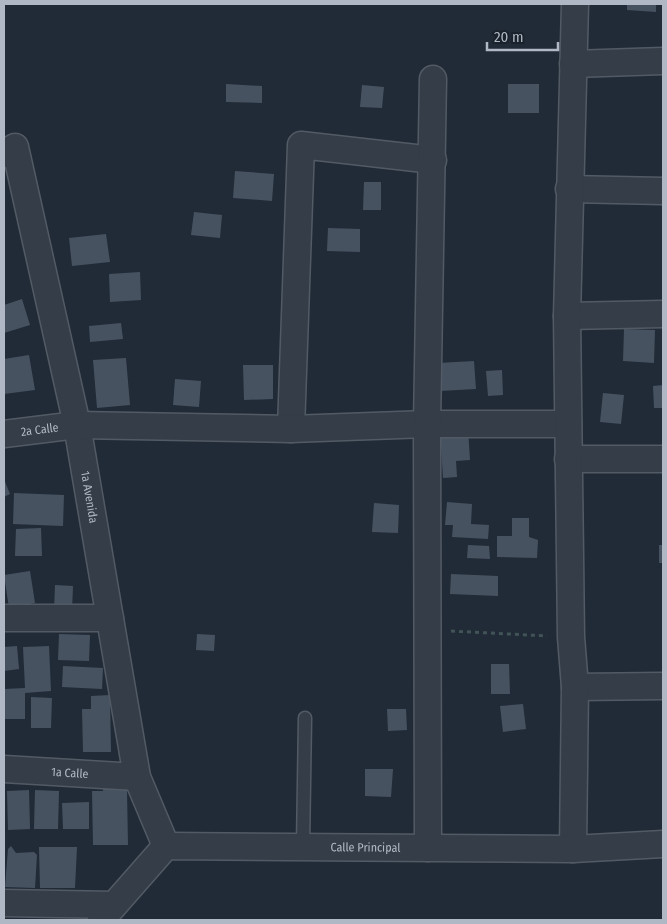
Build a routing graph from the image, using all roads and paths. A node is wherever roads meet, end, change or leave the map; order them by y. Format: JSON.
{"nodes":[{"id":1,"x":575,"y":4,"type":"edge"},
{"id":2,"x":663,"y":60,"type":"edge"},
{"id":3,"x":573,"y":64,"type":"junction"},
{"id":4,"x":433,"y":79,"type":"dead end"},
{"id":5,"x":10,"y":150,"type":"edge"},
{"id":6,"x":433,"y":160,"type":"junction"},
{"id":7,"x":569,"y":189,"type":"junction"},
{"id":8,"x":663,"y":191,"type":"edge"},
{"id":9,"x":663,"y":314,"type":"edge"},
{"id":10,"x":567,"y":316,"type":"junction"},
{"id":11,"x":427,"y":424,"type":"junction"},
{"id":12,"x":568,"y":424,"type":"junction"},
{"id":13,"x":77,"y":425,"type":"junction"},
{"id":14,"x":291,"y":429,"type":"junction"},
{"id":15,"x":4,"y":434,"type":"edge"},
{"id":16,"x":568,"y":459,"type":"junction"},
{"id":17,"x":663,"y":459,"type":"edge"},
{"id":18,"x":4,"y":618,"type":"edge"},
{"id":19,"x":110,"y":618,"type":"junction"},
{"id":20,"x":427,"y":630,"type":"junction"},
{"id":21,"x":571,"y":637,"type":"junction"},
{"id":22,"x":663,"y":686,"type":"edge"},
{"id":23,"x":575,"y":687,"type":"junction"},
{"id":24,"x":305,"y":718,"type":"dead end"},
{"id":25,"x":4,"y":769,"type":"edge"},
{"id":26,"x":137,"y":777,"type":"junction"},
{"id":27,"x":663,"y":844,"type":"edge"},
{"id":28,"x":166,"y":846,"type":"junction"},
{"id":29,"x":303,"y":847,"type":"junction"},
{"id":30,"x":428,"y":848,"type":"junction"},
{"id":31,"x":572,"y":849,"type":"junction"},
{"id":32,"x":4,"y":903,"type":"edge"},
{"id":33,"x":107,"y":913,"type":"edge"}],
"edges":[{"from":1,"to":3,"type":"street"},
{"from":2,"to":3,"type":"street"},
{"from":3,"to":7,"type":"street"},
{"from":4,"to":6,"type":"street"},
{"from":5,"to":13,"type":"street","name":"1a Avenida"},
{"from":6,"to":11,"type":"street"},
{"from":6,"to":14,"type":"street"},
{"from":7,"to":8,"type":"street"},
{"from":7,"to":10,"type":"street"},
{"from":9,"to":10,"type":"street"},
{"from":10,"to":12,"type":"street"},
{"from":11,"to":12,"type":"street","name":"2a Calle"},
{"from":11,"to":14,"type":"street","name":"2a Calle"},
{"from":11,"to":20,"type":"street"},
{"from":12,"to":16,"type":"street"},
{"from":13,"to":14,"type":"street","name":"2a Calle"},
{"from":13,"to":15,"type":"street","name":"2a Calle"},
{"from":13,"to":19,"type":"street","name":"1a Avenida"},
{"from":16,"to":17,"type":"street"},
{"from":16,"to":21,"type":"street"},
{"from":18,"to":19,"type":"street"},
{"from":19,"to":26,"type":"street","name":"1a Avenida"},
{"from":20,"to":21,"type":"path"},
{"from":20,"to":30,"type":"street"},
{"from":21,"to":23,"type":"street"},
{"from":22,"to":23,"type":"street"},
{"from":23,"to":31,"type":"street"},
{"from":24,"to":29,"type":"lane"},
{"from":25,"to":26,"type":"street","name":"1a Calle"},
{"from":26,"to":28,"type":"street","name":"1a Avenida"},
{"from":27,"to":31,"type":"street","name":"Calle Principal"},
{"from":28,"to":29,"type":"street","name":"Calle Principal"},
{"from":28,"to":33,"type":"street"},
{"from":29,"to":30,"type":"street","name":"Calle Principal"},
{"from":30,"to":31,"type":"street","name":"Calle Principal"},
{"from":32,"to":33,"type":"street"}]}
